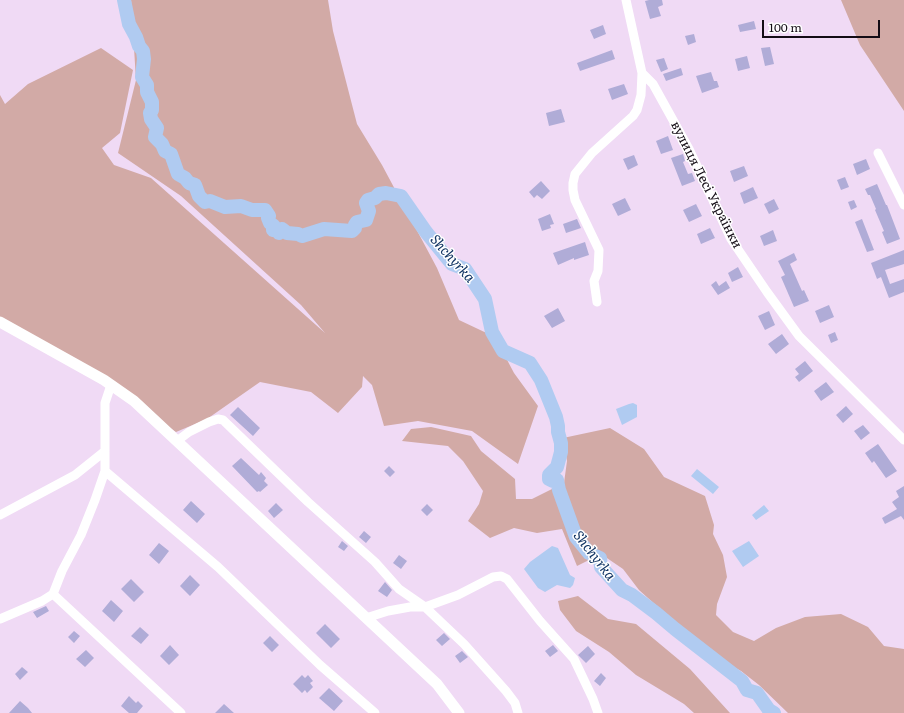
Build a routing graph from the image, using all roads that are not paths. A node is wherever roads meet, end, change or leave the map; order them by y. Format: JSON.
{"nodes":[{"id":1,"x":626,"y":0,"type":"edge"},
{"id":2,"x":642,"y":73,"type":"junction"},
{"id":3,"x":878,"y":153,"type":"dead end"},
{"id":4,"x":904,"y":204,"type":"edge"},
{"id":5,"x":597,"y":302,"type":"dead end"},
{"id":6,"x":0,"y":322,"type":"edge"},
{"id":7,"x":111,"y":385,"type":"junction"},
{"id":8,"x":904,"y":440,"type":"edge"},
{"id":9,"x":177,"y":441,"type":"junction"},
{"id":10,"x":105,"y":451,"type":"junction"},
{"id":11,"x":104,"y":471,"type":"junction"},
{"id":12,"x":0,"y":515,"type":"edge"},
{"id":13,"x":52,"y":594,"type":"junction"},
{"id":14,"x":425,"y":607,"type":"junction"},
{"id":15,"x":366,"y":618,"type":"junction"},
{"id":16,"x":0,"y":619,"type":"edge"},
{"id":17,"x":181,"y":713,"type":"edge"},
{"id":18,"x":375,"y":713,"type":"edge"},
{"id":19,"x":459,"y":713,"type":"edge"},
{"id":20,"x":518,"y":713,"type":"edge"},
{"id":21,"x":598,"y":713,"type":"edge"}],
"edges":[{"from":1,"to":2,"type":"street","name":"вулиця Лесі Українки"},
{"from":2,"to":5,"type":"street"},
{"from":2,"to":8,"type":"street","name":"вулиця Лесі Українки"},
{"from":3,"to":4,"type":"street"},
{"from":6,"to":7,"type":"street"},
{"from":7,"to":9,"type":"street"},
{"from":7,"to":10,"type":"street"},
{"from":9,"to":14,"type":"street"},
{"from":9,"to":15,"type":"street"},
{"from":10,"to":11,"type":"street"},
{"from":10,"to":12,"type":"street"},
{"from":11,"to":13,"type":"street"},
{"from":11,"to":18,"type":"street"},
{"from":13,"to":16,"type":"street"},
{"from":13,"to":17,"type":"street"},
{"from":14,"to":15,"type":"street"},
{"from":14,"to":20,"type":"street"},
{"from":14,"to":21,"type":"street"},
{"from":15,"to":19,"type":"street"}]}
